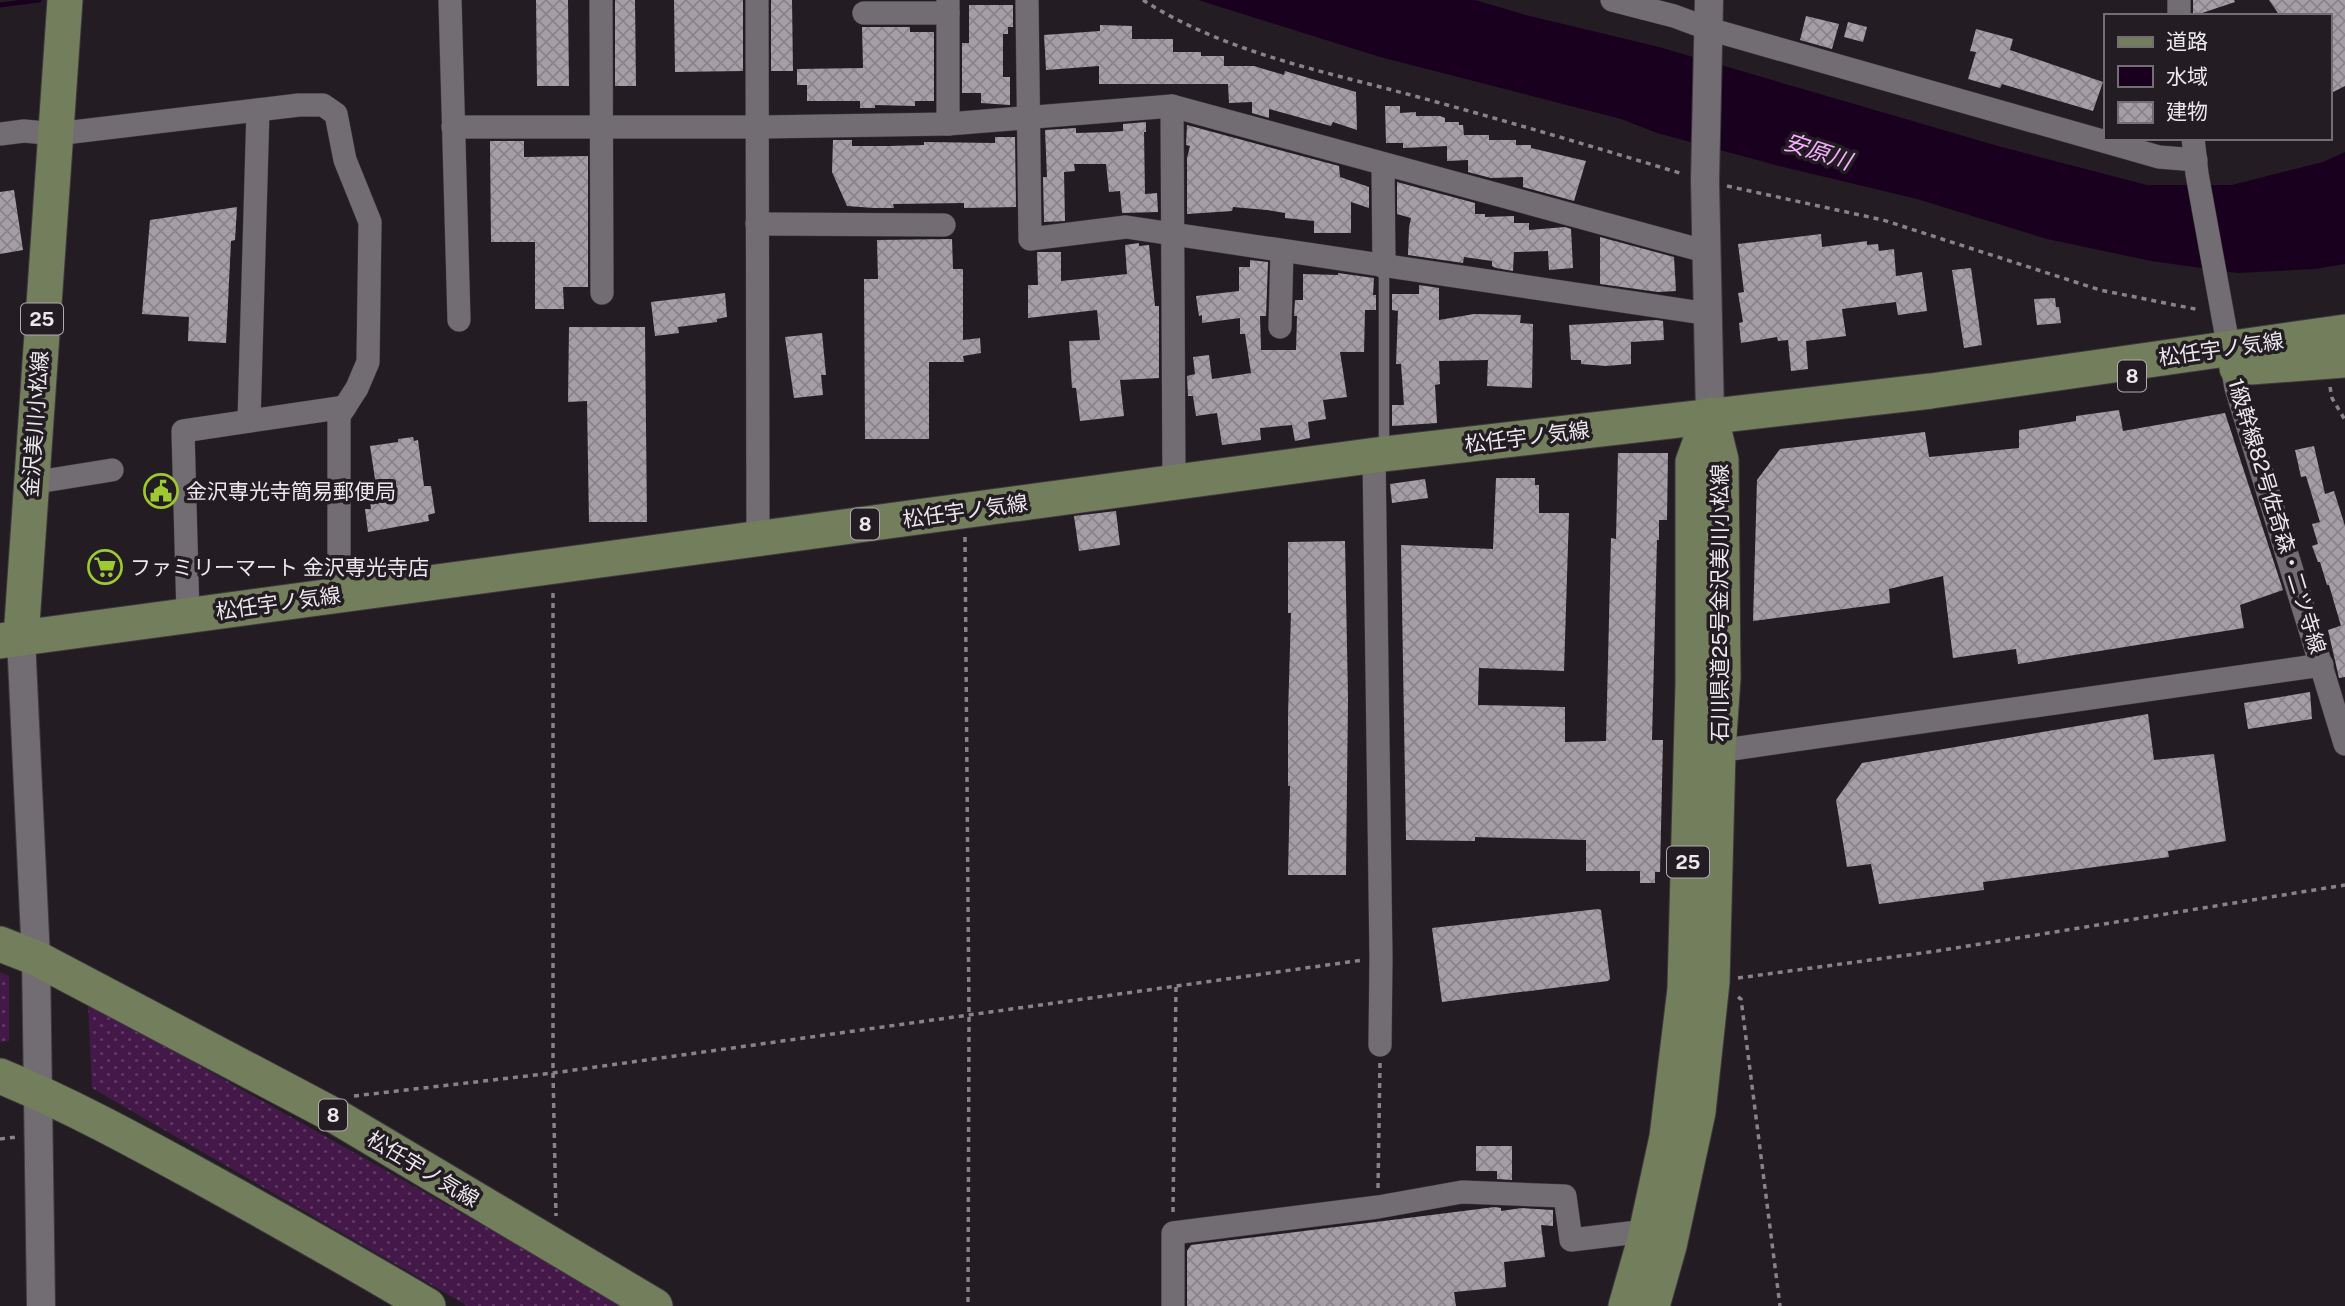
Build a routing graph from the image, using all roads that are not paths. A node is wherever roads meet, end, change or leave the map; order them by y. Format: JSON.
{"nodes":[{"id":1,"x":65,"y":0,"type":"edge"},
{"id":2,"x":450,"y":0,"type":"edge"},
{"id":3,"x":601,"y":0,"type":"edge"},
{"id":4,"x":757,"y":0,"type":"edge"},
{"id":5,"x":1027,"y":0,"type":"edge"},
{"id":6,"x":1612,"y":0,"type":"edge"},
{"id":7,"x":1709,"y":0,"type":"edge"},
{"id":8,"x":948,"y":6,"type":"edge"},
{"id":9,"x":864,"y":13,"type":"dead end"},
{"id":10,"x":1709,"y":37,"type":"junction"},
{"id":11,"x":1172,"y":106,"type":"junction"},
{"id":12,"x":258,"y":110,"type":"junction"},
{"id":13,"x":1028,"y":117,"type":"junction"},
{"id":14,"x":948,"y":124,"type":"junction"},
{"id":15,"x":453,"y":127,"type":"junction"},
{"id":16,"x":603,"y":127,"type":"junction"},
{"id":17,"x":757,"y":127,"type":"junction"},
{"id":18,"x":0,"y":134,"type":"edge"},
{"id":19,"x":55,"y":134,"type":"junction"},
{"id":20,"x":2195,"y":157,"type":"edge"},
{"id":21,"x":1383,"y":164,"type":"junction"},
{"id":22,"x":757,"y":225,"type":"junction"},
{"id":23,"x":944,"y":225,"type":"dead end"},
{"id":24,"x":1173,"y":234,"type":"junction"},
{"id":25,"x":1282,"y":251,"type":"junction"},
{"id":26,"x":1708,"y":252,"type":"junction"},
{"id":27,"x":1384,"y":267,"type":"junction"},
{"id":28,"x":603,"y":293,"type":"dead end"},
{"id":29,"x":1709,"y":314,"type":"junction"},
{"id":30,"x":459,"y":320,"type":"dead end"},
{"id":31,"x":1280,"y":327,"type":"dead end"},
{"id":32,"x":2226,"y":332,"type":"junction"},
{"id":33,"x":2336,"y":355,"type":"edge"},
{"id":34,"x":345,"y":407,"type":"junction"},
{"id":35,"x":1710,"y":415,"type":"junction"},
{"id":36,"x":249,"y":421,"type":"junction"},
{"id":37,"x":1379,"y":455,"type":"junction"},
{"id":38,"x":112,"y":470,"type":"dead end"},
{"id":39,"x":1174,"y":482,"type":"junction"},
{"id":40,"x":31,"y":483,"type":"junction"},
{"id":41,"x":758,"y":538,"type":"junction"},
{"id":42,"x":339,"y":595,"type":"junction"},
{"id":43,"x":188,"y":615,"type":"junction"},
{"id":44,"x":10,"y":639,"type":"edge"},
{"id":45,"x":2322,"y":665,"type":"junction"},
{"id":46,"x":2345,"y":744,"type":"edge"},
{"id":47,"x":1718,"y":751,"type":"junction"},
{"id":48,"x":0,"y":944,"type":"edge"},
{"id":49,"x":36,"y":958,"type":"junction"},
{"id":50,"x":1380,"y":1045,"type":"road end"},
{"id":51,"x":0,"y":1076,"type":"edge"},
{"id":52,"x":38,"y":1091,"type":"junction"},
{"id":53,"x":1646,"y":1231,"type":"junction"},
{"id":54,"x":41,"y":1306,"type":"edge"},
{"id":55,"x":428,"y":1306,"type":"edge"},
{"id":56,"x":655,"y":1306,"type":"edge"},
{"id":57,"x":1173,"y":1306,"type":"edge"},
{"id":58,"x":1626,"y":1306,"type":"edge"},
{"id":59,"x":1652,"y":1306,"type":"edge"}],
"edges":[{"from":1,"to":19,"type":"main road","name":"金沢美川小松線","number":"25"},
{"from":2,"to":15,"type":"street"},
{"from":3,"to":16,"type":"street"},
{"from":4,"to":17,"type":"street"},
{"from":5,"to":13,"type":"street"},
{"from":6,"to":10,"type":"street"},
{"from":7,"to":10,"type":"street"},
{"from":8,"to":9,"type":"street"},
{"from":8,"to":14,"type":"street"},
{"from":10,"to":20,"type":"street"},
{"from":10,"to":26,"type":"street"},
{"from":11,"to":13,"type":"street"},
{"from":11,"to":21,"type":"street"},
{"from":11,"to":24,"type":"street"},
{"from":12,"to":19,"type":"street"},
{"from":12,"to":34,"type":"street"},
{"from":12,"to":36,"type":"street"},
{"from":13,"to":14,"type":"street"},
{"from":13,"to":24,"type":"street"},
{"from":14,"to":17,"type":"street"},
{"from":15,"to":16,"type":"street"},
{"from":15,"to":30,"type":"street"},
{"from":16,"to":17,"type":"street"},
{"from":16,"to":28,"type":"street"},
{"from":17,"to":22,"type":"street"},
{"from":18,"to":19,"type":"street"},
{"from":19,"to":40,"type":"main road","name":"金沢美川小松線","number":"25"},
{"from":20,"to":32,"type":"street","name":"1級幹線82号佐奇森・二ツ寺線"},
{"from":21,"to":26,"type":"street"},
{"from":21,"to":27,"type":"street"},
{"from":22,"to":23,"type":"street"},
{"from":22,"to":41,"type":"street"},
{"from":24,"to":25,"type":"street"},
{"from":24,"to":39,"type":"street"},
{"from":25,"to":27,"type":"street"},
{"from":25,"to":31,"type":"street"},
{"from":26,"to":29,"type":"street"},
{"from":27,"to":29,"type":"street"},
{"from":27,"to":37,"type":"lane"},
{"from":29,"to":35,"type":"street"},
{"from":32,"to":33,"type":"main road","name":"松任宇ノ気線","number":"8"},
{"from":32,"to":35,"type":"main road","name":"松任宇ノ気線","number":"8"},
{"from":32,"to":45,"type":"street","name":"1級幹線82号佐奇森・二ツ寺線"},
{"from":34,"to":36,"type":"street"},
{"from":34,"to":42,"type":"street"},
{"from":35,"to":37,"type":"main road","name":"松任宇ノ気線","number":"8"},
{"from":35,"to":47,"type":"main road","name":"石川県道25号金沢美川小松線","number":"25"},
{"from":35,"to":53,"type":"main road","name":"石川県道25号金沢美川小松線","number":"25"},
{"from":36,"to":43,"type":"street"},
{"from":37,"to":39,"type":"main road","name":"松任宇ノ気線","number":"8"},
{"from":37,"to":50,"type":"street"},
{"from":38,"to":40,"type":"street"},
{"from":39,"to":41,"type":"main road","name":"松任宇ノ気線","number":"8"},
{"from":40,"to":44,"type":"main road","name":"金沢美川小松線","number":"25"},
{"from":41,"to":42,"type":"main road","name":"松任宇ノ気線","number":"8"},
{"from":42,"to":43,"type":"main road","name":"松任宇ノ気線","number":"8"},
{"from":43,"to":44,"type":"main road","name":"松任宇ノ気線","number":"8"},
{"from":44,"to":49,"type":"street"},
{"from":45,"to":46,"type":"street","name":"1級幹線82号佐奇森・二ツ寺線"},
{"from":45,"to":47,"type":"street"},
{"from":47,"to":59,"type":"main road","name":"石川県道25号金沢美川小松線","number":"25"},
{"from":48,"to":49,"type":"main road","name":"松任宇ノ気線","number":"8"},
{"from":49,"to":52,"type":"street"},
{"from":49,"to":56,"type":"main road","name":"松任宇ノ気線","number":"8"},
{"from":51,"to":52,"type":"main road"},
{"from":52,"to":54,"type":"street"},
{"from":52,"to":55,"type":"main road"},
{"from":53,"to":57,"type":"street"},
{"from":53,"to":58,"type":"main road","name":"石川県道25号金沢美川小松線","number":"25"}]}
